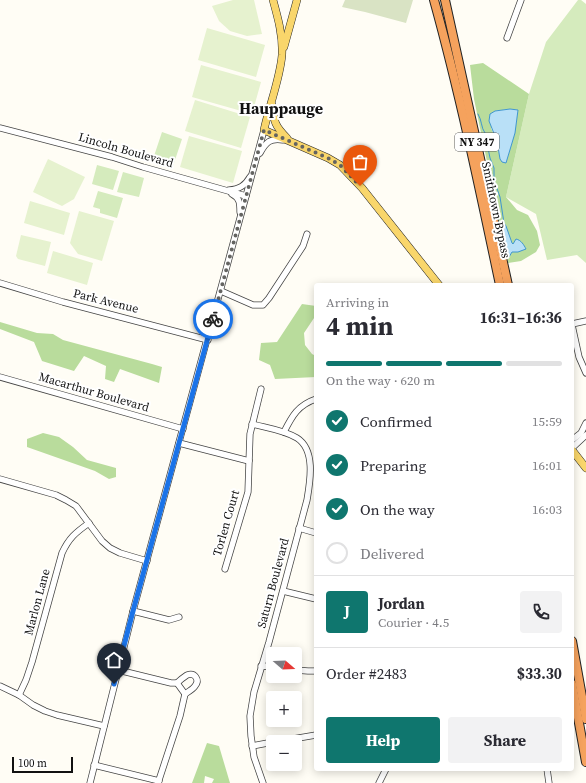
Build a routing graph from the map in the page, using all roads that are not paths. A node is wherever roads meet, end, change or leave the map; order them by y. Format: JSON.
{"nodes":[{"id":1,"x":273,"y":0,"type":"edge"},
{"id":2,"x":297,"y":0,"type":"edge"},
{"id":3,"x":434,"y":0,"type":"edge"},
{"id":4,"x":445,"y":0,"type":"edge"},
{"id":5,"x":521,"y":0,"type":"edge"},
{"id":6,"x":289,"y":28,"type":"junction"},
{"id":7,"x":281,"y":32,"type":"junction"},
{"id":8,"x":507,"y":38,"type":"dead end"},
{"id":9,"x":282,"y":55,"type":"junction"},
{"id":10,"x":272,"y":99,"type":"junction"},
{"id":11,"x":0,"y":128,"type":"edge"},
{"id":12,"x":264,"y":130,"type":"junction"},
{"id":13,"x":294,"y":143,"type":"junction"},
{"id":14,"x":257,"y":158,"type":"junction"},
{"id":15,"x":253,"y":172,"type":"junction"},
{"id":16,"x":223,"y":190,"type":"junction"},
{"id":17,"x":246,"y":196,"type":"junction"},
{"id":18,"x":240,"y":219,"type":"junction"},
{"id":19,"x":307,"y":234,"type":"dead end"},
{"id":20,"x":0,"y":283,"type":"edge"},
{"id":21,"x":437,"y":283,"type":"edge"},
{"id":22,"x":500,"y":283,"type":"edge"},
{"id":23,"x":508,"y":283,"type":"edge"},
{"id":24,"x":221,"y":291,"type":"junction"},
{"id":25,"x":586,"y":321,"type":"edge"},
{"id":26,"x":574,"y":324,"type":"edge"},
{"id":27,"x":574,"y":334,"type":"edge"},
{"id":28,"x":208,"y":340,"type":"junction"},
{"id":29,"x":584,"y":362,"type":"edge"},
{"id":30,"x":586,"y":373,"type":"edge"},
{"id":31,"x":0,"y":377,"type":"edge"},
{"id":32,"x":262,"y":389,"type":"dead end"},
{"id":33,"x":314,"y":400,"type":"edge"},
{"id":34,"x":586,"y":423,"type":"edge"},
{"id":35,"x":252,"y":424,"type":"junction"},
{"id":36,"x":183,"y":429,"type":"junction"},
{"id":37,"x":284,"y":432,"type":"junction"},
{"id":38,"x":586,"y":436,"type":"edge"},
{"id":39,"x":574,"y":438,"type":"edge"},
{"id":40,"x":179,"y":443,"type":"junction"},
{"id":41,"x":574,"y":447,"type":"edge"},
{"id":42,"x":574,"y":452,"type":"edge"},
{"id":43,"x":249,"y":461,"type":"junction"},
{"id":44,"x":586,"y":468,"type":"edge"},
{"id":45,"x":313,"y":470,"type":"edge"},
{"id":46,"x":0,"y":480,"type":"edge"},
{"id":47,"x":88,"y":522,"type":"junction"},
{"id":48,"x":299,"y":528,"type":"junction"},
{"id":49,"x":314,"y":532,"type":"edge"},
{"id":50,"x":147,"y":561,"type":"junction"},
{"id":51,"x":225,"y":569,"type":"dead end"},
{"id":52,"x":283,"y":591,"type":"junction"},
{"id":53,"x":314,"y":599,"type":"edge"},
{"id":54,"x":133,"y":611,"type":"junction"},
{"id":55,"x":179,"y":617,"type":"dead end"},
{"id":56,"x":574,"y":652,"type":"edge"},
{"id":57,"x":262,"y":666,"type":"junction"},
{"id":58,"x":266,"y":666,"type":"edge"},
{"id":59,"x":118,"y":670,"type":"junction"},
{"id":60,"x":302,"y":671,"type":"edge"},
{"id":61,"x":314,"y":671,"type":"edge"},
{"id":62,"x":177,"y":683,"type":"junction"},
{"id":63,"x":0,"y":686,"type":"edge"},
{"id":64,"x":185,"y":694,"type":"junction"},
{"id":65,"x":19,"y":695,"type":"junction"},
{"id":66,"x":574,"y":695,"type":"edge"},
{"id":67,"x":586,"y":719,"type":"edge"},
{"id":68,"x":104,"y":726,"type":"junction"},
{"id":69,"x":314,"y":735,"type":"edge"},
{"id":70,"x":302,"y":737,"type":"edge"},
{"id":71,"x":266,"y":743,"type":"edge"},
{"id":72,"x":252,"y":746,"type":"junction"},
{"id":73,"x":586,"y":762,"type":"edge"},
{"id":74,"x":94,"y":765,"type":"junction"},
{"id":75,"x":385,"y":771,"type":"edge"},
{"id":76,"x":547,"y":771,"type":"edge"},
{"id":77,"x":158,"y":782,"type":"edge"},
{"id":78,"x":90,"y":783,"type":"edge"},
{"id":79,"x":263,"y":783,"type":"edge"},
{"id":80,"x":379,"y":783,"type":"edge"},
{"id":81,"x":549,"y":783,"type":"edge"}],
"edges":[{"from":1,"to":7,"type":"main road"},
{"from":2,"to":6,"type":"main road"},
{"from":3,"to":22,"type":"highway","name":"Smithtown Bypass","number":"NY 347"},
{"from":4,"to":23,"type":"highway","name":"Smithtown Bypass","number":"NY 347"},
{"from":5,"to":8,"type":"street"},
{"from":6,"to":7,"type":"main road"},
{"from":6,"to":9,"type":"main road"},
{"from":7,"to":9,"type":"main road"},
{"from":9,"to":10,"type":"main road"},
{"from":10,"to":12,"type":"main road"},
{"from":10,"to":13,"type":"main road"},
{"from":11,"to":16,"type":"street","name":"Lincoln Boulevard"},
{"from":12,"to":13,"type":"main road"},
{"from":12,"to":14,"type":"street"},
{"from":13,"to":14,"type":"street"},
{"from":13,"to":21,"type":"main road"},
{"from":14,"to":15,"type":"street"},
{"from":15,"to":16,"type":"street"},
{"from":15,"to":17,"type":"street"},
{"from":16,"to":17,"type":"street","name":"Lincoln Boulevard"},
{"from":16,"to":18,"type":"street"},
{"from":17,"to":18,"type":"street"},
{"from":18,"to":24,"type":"street"},
{"from":19,"to":24,"type":"street"},
{"from":20,"to":28,"type":"street","name":"Park Avenue"},
{"from":24,"to":28,"type":"street"},
{"from":25,"to":26,"type":"street"},
{"from":27,"to":29,"type":"street"},
{"from":28,"to":36,"type":"street"},
{"from":29,"to":30,"type":"street"},
{"from":31,"to":36,"type":"street","name":"Macarthur Boulevard"},
{"from":32,"to":35,"type":"street","name":"Torlen Court"},
{"from":33,"to":37,"type":"street"},
{"from":34,"to":39,"type":"street"},
{"from":35,"to":37,"type":"street","name":"Saturn Boulevard"},
{"from":35,"to":43,"type":"street","name":"Torlen Court"},
{"from":36,"to":40,"type":"street"},
{"from":37,"to":45,"type":"street","name":"Saturn Boulevard"},
{"from":38,"to":41,"type":"street"},
{"from":40,"to":43,"type":"street"},
{"from":40,"to":50,"type":"street"},
{"from":42,"to":44,"type":"main road"},
{"from":43,"to":51,"type":"street","name":"Torlen Court"},
{"from":45,"to":48,"type":"street","name":"Saturn Boulevard"},
{"from":46,"to":47,"type":"street"},
{"from":47,"to":50,"type":"street"},
{"from":47,"to":65,"type":"street","name":"Marlon Lane"},
{"from":48,"to":49,"type":"street"},
{"from":48,"to":52,"type":"street","name":"Saturn Boulevard"},
{"from":50,"to":54,"type":"street"},
{"from":52,"to":53,"type":"street"},
{"from":52,"to":57,"type":"street","name":"Saturn Boulevard"},
{"from":54,"to":55,"type":"street"},
{"from":54,"to":59,"type":"street"},
{"from":56,"to":67,"type":"highway"},
{"from":57,"to":58,"type":"street"},
{"from":57,"to":72,"type":"street","name":"Saturn Boulevard"},
{"from":59,"to":62,"type":"street"},
{"from":59,"to":68,"type":"street"},
{"from":60,"to":61,"type":"street"},
{"from":62,"to":64,"type":"street"},
{"from":62,"to":64,"type":"street"},
{"from":63,"to":65,"type":"street"},
{"from":64,"to":77,"type":"street"},
{"from":65,"to":68,"type":"street"},
{"from":66,"to":73,"type":"highway"},
{"from":68,"to":74,"type":"street"},
{"from":69,"to":70,"type":"street"},
{"from":71,"to":72,"type":"street"},
{"from":72,"to":79,"type":"street","name":"Saturn Boulevard"},
{"from":74,"to":77,"type":"street"},
{"from":74,"to":78,"type":"street"},
{"from":75,"to":80,"type":"street"},
{"from":76,"to":81,"type":"street"}]}
